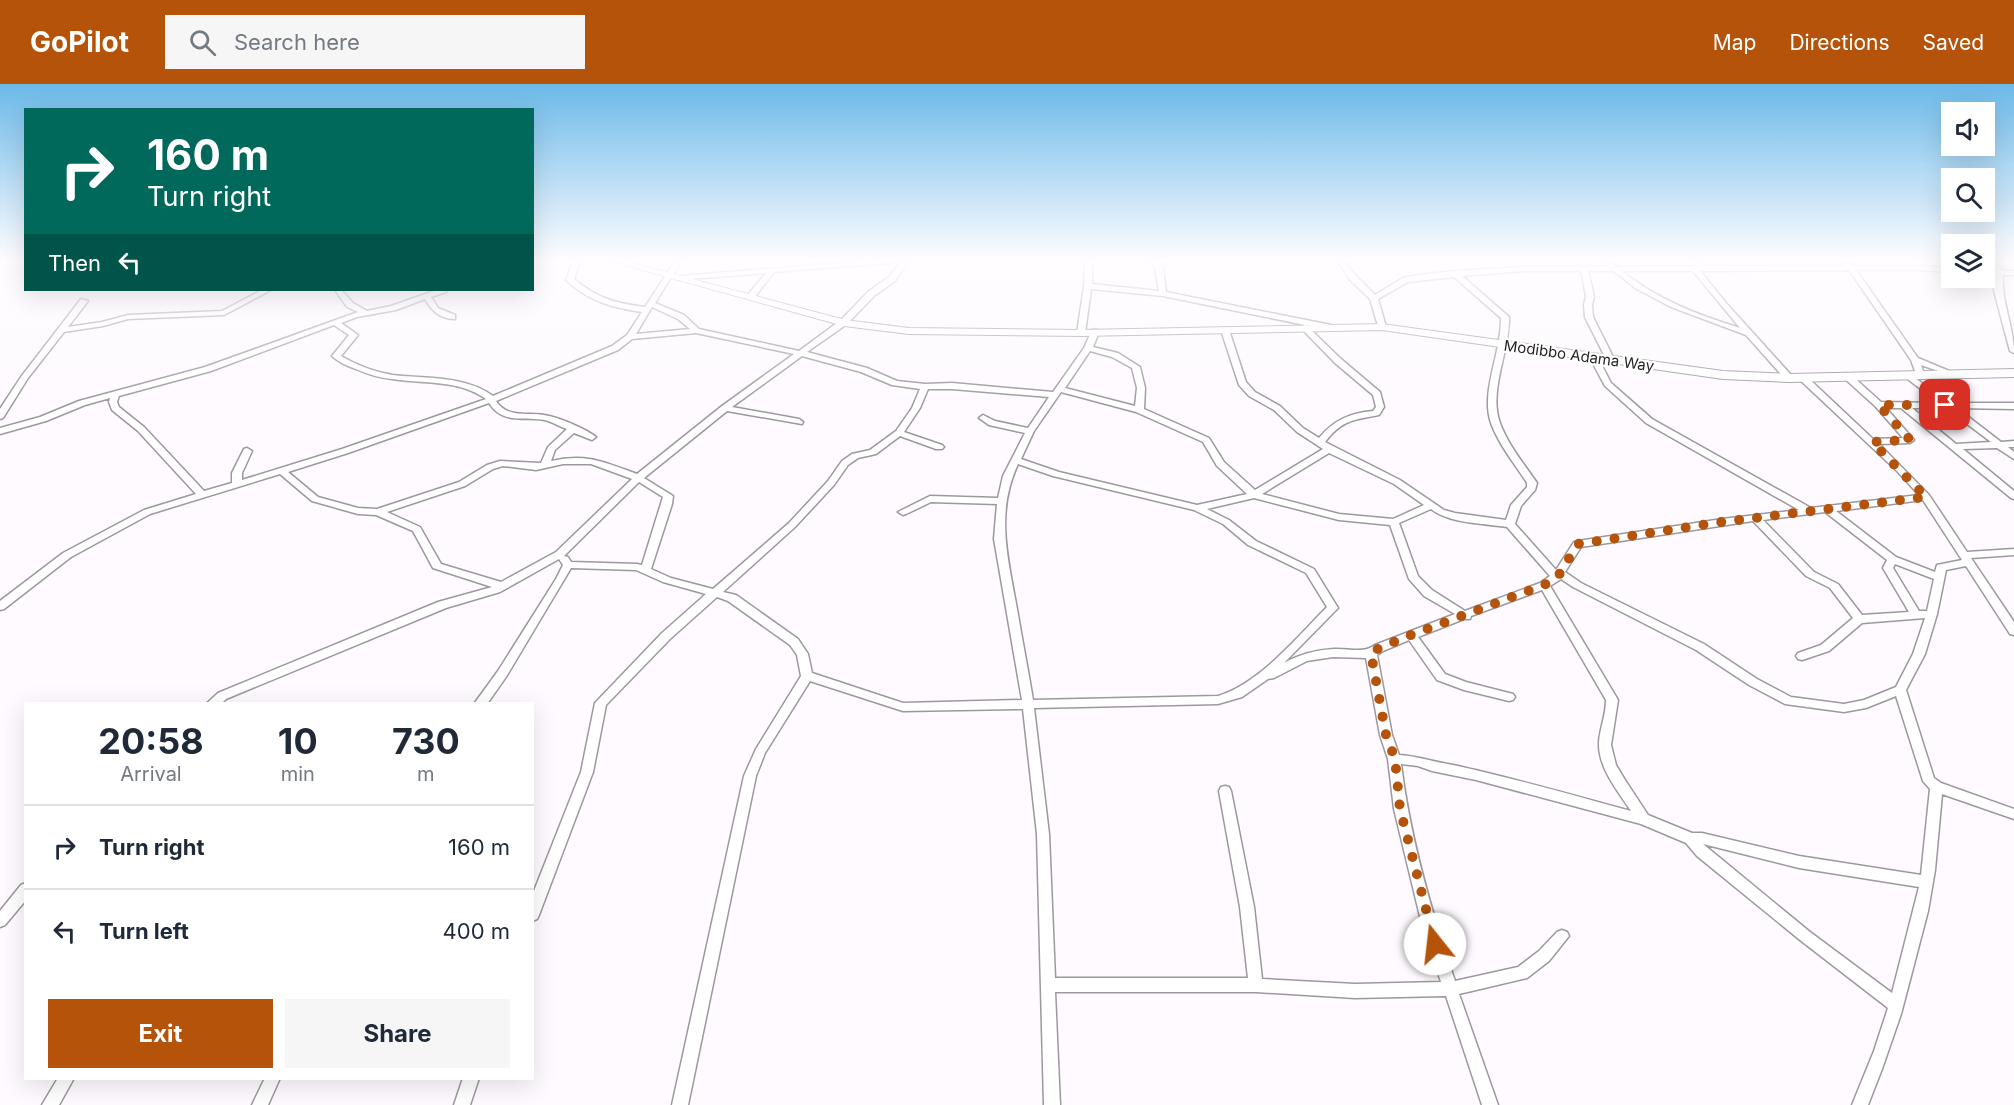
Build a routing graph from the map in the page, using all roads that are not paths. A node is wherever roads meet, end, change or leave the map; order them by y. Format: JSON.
{"nodes":[{"id":1,"x":78,"y":309,"type":"edge"},
{"id":2,"x":232,"y":309,"type":"edge"},
{"id":3,"x":357,"y":309,"type":"edge"},
{"id":4,"x":390,"y":309,"type":"edge"},
{"id":5,"x":434,"y":309,"type":"edge"},
{"id":6,"x":649,"y":309,"type":"edge"},
{"id":7,"x":655,"y":309,"type":"edge"},
{"id":8,"x":794,"y":309,"type":"edge"},
{"id":9,"x":857,"y":309,"type":"edge"},
{"id":10,"x":1085,"y":309,"type":"edge"},
{"id":11,"x":1236,"y":309,"type":"edge"},
{"id":12,"x":1377,"y":309,"type":"edge"},
{"id":13,"x":1495,"y":309,"type":"edge"},
{"id":14,"x":1588,"y":309,"type":"edge"},
{"id":15,"x":1682,"y":309,"type":"edge"},
{"id":16,"x":1729,"y":309,"type":"edge"},
{"id":17,"x":1880,"y":309,"type":"edge"},
{"id":18,"x":2003,"y":309,"type":"edge"},
{"id":19,"x":366,"y":314,"type":"junction"},
{"id":20,"x":452,"y":317,"type":"dead end"},
{"id":21,"x":844,"y":322,"type":"junction"},
{"id":22,"x":336,"y":323,"type":"junction"},
{"id":23,"x":1305,"y":327,"type":"junction"},
{"id":24,"x":1328,"y":327,"type":"junction"},
{"id":25,"x":1382,"y":327,"type":"junction"},
{"id":26,"x":61,"y":330,"type":"junction"},
{"id":27,"x":1225,"y":330,"type":"junction"},
{"id":28,"x":696,"y":332,"type":"junction"},
{"id":29,"x":1095,"y":332,"type":"junction"},
{"id":30,"x":1081,"y":333,"type":"junction"},
{"id":31,"x":1750,"y":334,"type":"junction"},
{"id":32,"x":630,"y":337,"type":"junction"},
{"id":33,"x":1504,"y":345,"type":"junction"},
{"id":34,"x":1088,"y":348,"type":"junction"},
{"id":35,"x":2014,"y":351,"type":"edge"},
{"id":36,"x":799,"y":353,"type":"junction"},
{"id":37,"x":1594,"y":358,"type":"junction"},
{"id":38,"x":1915,"y":360,"type":"junction"},
{"id":39,"x":1611,"y":361,"type":"junction"},
{"id":40,"x":1950,"y":373,"type":"junction"},
{"id":41,"x":2014,"y":373,"type":"edge"},
{"id":42,"x":1914,"y":375,"type":"junction"},
{"id":43,"x":1847,"y":376,"type":"junction"},
{"id":44,"x":1789,"y":378,"type":"junction"},
{"id":45,"x":1803,"y":378,"type":"junction"},
{"id":46,"x":925,"y":387,"type":"junction"},
{"id":47,"x":1058,"y":392,"type":"junction"},
{"id":48,"x":115,"y":395,"type":"junction"},
{"id":49,"x":491,"y":400,"type":"junction"},
{"id":50,"x":1879,"y":405,"type":"junction"},
{"id":51,"x":1903,"y":405,"type":"junction"},
{"id":52,"x":1945,"y":405,"type":"junction"},
{"id":53,"x":2014,"y":406,"type":"edge"},
{"id":54,"x":725,"y":408,"type":"junction"},
{"id":55,"x":1139,"y":410,"type":"junction"},
{"id":56,"x":0,"y":416,"type":"edge"},
{"id":57,"x":982,"y":418,"type":"dead end"},
{"id":58,"x":799,"y":422,"type":"dead end"},
{"id":59,"x":574,"y":428,"type":"junction"},
{"id":60,"x":0,"y":431,"type":"edge"},
{"id":61,"x":1030,"y":431,"type":"junction"},
{"id":62,"x":899,"y":433,"type":"junction"},
{"id":63,"x":592,"y":436,"type":"dead end"},
{"id":64,"x":1872,"y":442,"type":"junction"},
{"id":65,"x":1320,"y":443,"type":"junction"},
{"id":66,"x":2014,"y":444,"type":"edge"},
{"id":67,"x":1998,"y":445,"type":"junction"},
{"id":68,"x":939,"y":447,"type":"dead end"},
{"id":69,"x":1954,"y":447,"type":"junction"},
{"id":70,"x":1329,"y":449,"type":"junction"},
{"id":71,"x":247,"y":451,"type":"dead end"},
{"id":72,"x":2014,"y":456,"type":"edge"},
{"id":73,"x":1017,"y":461,"type":"junction"},
{"id":74,"x":544,"y":466,"type":"junction"},
{"id":75,"x":284,"y":472,"type":"junction"},
{"id":76,"x":638,"y":478,"type":"junction"},
{"id":77,"x":237,"y":485,"type":"junction"},
{"id":78,"x":202,"y":495,"type":"junction"},
{"id":79,"x":1254,"y":495,"type":"junction"},
{"id":80,"x":2014,"y":496,"type":"edge"},
{"id":81,"x":1926,"y":497,"type":"junction"},
{"id":82,"x":1002,"y":501,"type":"junction"},
{"id":83,"x":1432,"y":505,"type":"junction"},
{"id":84,"x":1197,"y":508,"type":"junction"},
{"id":85,"x":1827,"y":509,"type":"junction"},
{"id":86,"x":1809,"y":511,"type":"junction"},
{"id":87,"x":378,"y":512,"type":"junction"},
{"id":88,"x":903,"y":512,"type":"dead end"},
{"id":89,"x":1755,"y":518,"type":"junction"},
{"id":90,"x":1394,"y":522,"type":"junction"},
{"id":91,"x":1510,"y":524,"type":"junction"},
{"id":92,"x":2014,"y":552,"type":"edge"},
{"id":93,"x":560,"y":554,"type":"junction"},
{"id":94,"x":1892,"y":559,"type":"junction"},
{"id":95,"x":1968,"y":559,"type":"junction"},
{"id":96,"x":568,"y":565,"type":"junction"},
{"id":97,"x":645,"y":569,"type":"junction"},
{"id":98,"x":1938,"y":577,"type":"junction"},
{"id":99,"x":1557,"y":578,"type":"junction"},
{"id":100,"x":1544,"y":585,"type":"junction"},
{"id":101,"x":502,"y":586,"type":"junction"},
{"id":102,"x":716,"y":594,"type":"junction"},
{"id":103,"x":0,"y":606,"type":"edge"},
{"id":104,"x":1932,"y":614,"type":"junction"},
{"id":105,"x":1916,"y":615,"type":"junction"},
{"id":106,"x":1466,"y":616,"type":"junction"},
{"id":107,"x":1859,"y":619,"type":"junction"},
{"id":108,"x":2014,"y":631,"type":"edge"},
{"id":109,"x":1411,"y":635,"type":"junction"},
{"id":110,"x":1371,"y":654,"type":"junction"},
{"id":111,"x":1802,"y":656,"type":"dead end"},
{"id":112,"x":807,"y":676,"type":"junction"},
{"id":113,"x":1261,"y":679,"type":"junction"},
{"id":114,"x":1900,"y":690,"type":"junction"},
{"id":115,"x":1509,"y":697,"type":"dead end"},
{"id":116,"x":214,"y":702,"type":"edge"},
{"id":117,"x":481,"y":702,"type":"edge"},
{"id":118,"x":1028,"y":703,"type":"junction"},
{"id":119,"x":1395,"y":759,"type":"junction"},
{"id":120,"x":1937,"y":787,"type":"junction"},
{"id":121,"x":1225,"y":791,"type":"dead end"},
{"id":122,"x":2014,"y":814,"type":"edge"},
{"id":123,"x":1643,"y":819,"type":"junction"},
{"id":124,"x":1691,"y":839,"type":"junction"},
{"id":125,"x":1927,"y":882,"type":"junction"},
{"id":126,"x":24,"y":891,"type":"edge"},
{"id":127,"x":534,"y":910,"type":"edge"},
{"id":128,"x":0,"y":921,"type":"edge"},
{"id":129,"x":1562,"y":936,"type":"dead end"},
{"id":130,"x":1048,"y":985,"type":"junction"},
{"id":131,"x":1256,"y":985,"type":"junction"},
{"id":132,"x":1451,"y":988,"type":"junction"},
{"id":133,"x":1896,"y":1005,"type":"junction"},
{"id":134,"x":66,"y":1080,"type":"edge"},
{"id":135,"x":272,"y":1080,"type":"edge"},
{"id":136,"x":470,"y":1080,"type":"edge"},
{"id":137,"x":50,"y":1105,"type":"edge"},
{"id":138,"x":260,"y":1105,"type":"edge"},
{"id":139,"x":462,"y":1105,"type":"edge"},
{"id":140,"x":680,"y":1105,"type":"edge"},
{"id":141,"x":1052,"y":1105,"type":"edge"},
{"id":142,"x":1490,"y":1105,"type":"edge"},
{"id":143,"x":1860,"y":1105,"type":"edge"}],
"edges":[{"from":1,"to":26,"type":"street"},
{"from":2,"to":26,"type":"street"},
{"from":3,"to":19,"type":"street"},
{"from":4,"to":19,"type":"street"},
{"from":5,"to":20,"type":"street"},
{"from":6,"to":32,"type":"street"},
{"from":7,"to":28,"type":"street"},
{"from":8,"to":21,"type":"main road","name":"Modibbo Adama Way"},
{"from":9,"to":21,"type":"street"},
{"from":10,"to":30,"type":"street"},
{"from":11,"to":24,"type":"street"},
{"from":12,"to":25,"type":"street"},
{"from":13,"to":33,"type":"street"},
{"from":14,"to":39,"type":"street"},
{"from":15,"to":31,"type":"street"},
{"from":16,"to":31,"type":"street"},
{"from":17,"to":38,"type":"street"},
{"from":18,"to":35,"type":"street"},
{"from":19,"to":22,"type":"street"},
{"from":21,"to":30,"type":"main road","name":"Modibbo Adama Way"},
{"from":21,"to":36,"type":"street"},
{"from":22,"to":48,"type":"street"},
{"from":22,"to":49,"type":"street"},
{"from":23,"to":24,"type":"main road","name":"Modibbo Adama Way"},
{"from":23,"to":27,"type":"main road","name":"Modibbo Adama Way"},
{"from":23,"to":65,"type":"street"},
{"from":24,"to":25,"type":"main road","name":"Modibbo Adama Way"},
{"from":25,"to":33,"type":"main road","name":"Modibbo Adama Way"},
{"from":26,"to":56,"type":"street"},
{"from":27,"to":29,"type":"main road","name":"Modibbo Adama Way"},
{"from":27,"to":65,"type":"street"},
{"from":28,"to":32,"type":"street"},
{"from":28,"to":36,"type":"street"},
{"from":29,"to":30,"type":"main road","name":"Modibbo Adama Way"},
{"from":29,"to":34,"type":"street"},
{"from":31,"to":44,"type":"street"},
{"from":32,"to":49,"type":"street"},
{"from":33,"to":37,"type":"main road","name":"Modibbo Adama Way"},
{"from":33,"to":91,"type":"street"},
{"from":34,"to":47,"type":"street"},
{"from":34,"to":55,"type":"street"},
{"from":36,"to":46,"type":"street"},
{"from":36,"to":54,"type":"street"},
{"from":37,"to":39,"type":"main road","name":"Modibbo Adama Way"},
{"from":37,"to":86,"type":"street"},
{"from":38,"to":40,"type":"street"},
{"from":38,"to":42,"type":"street"},
{"from":39,"to":44,"type":"main road","name":"Modibbo Adama Way"},
{"from":40,"to":41,"type":"main road","name":"Modibbo Adama Way"},
{"from":40,"to":42,"type":"main road","name":"Modibbo Adama Way"},
{"from":42,"to":43,"type":"main road","name":"Modibbo Adama Way"},
{"from":42,"to":52,"type":"street"},
{"from":43,"to":45,"type":"main road","name":"Modibbo Adama Way"},
{"from":43,"to":50,"type":"street"},
{"from":44,"to":45,"type":"main road","name":"Modibbo Adama Way"},
{"from":45,"to":64,"type":"street"},
{"from":46,"to":47,"type":"street"},
{"from":46,"to":62,"type":"street"},
{"from":47,"to":55,"type":"street"},
{"from":47,"to":61,"type":"street"},
{"from":48,"to":60,"type":"street"},
{"from":48,"to":78,"type":"street"},
{"from":49,"to":59,"type":"street"},
{"from":49,"to":75,"type":"street"},
{"from":50,"to":51,"type":"street"},
{"from":50,"to":64,"type":"street"},
{"from":51,"to":52,"type":"street"},
{"from":51,"to":69,"type":"street"},
{"from":52,"to":53,"type":"street"},
{"from":52,"to":67,"type":"street"},
{"from":54,"to":58,"type":"street"},
{"from":54,"to":76,"type":"street"},
{"from":55,"to":79,"type":"street"},
{"from":57,"to":61,"type":"street"},
{"from":59,"to":63,"type":"street"},
{"from":59,"to":74,"type":"street"},
{"from":61,"to":73,"type":"street"},
{"from":62,"to":68,"type":"street"},
{"from":62,"to":102,"type":"street"},
{"from":64,"to":81,"type":"street"},
{"from":65,"to":70,"type":"street"},
{"from":66,"to":67,"type":"street"},
{"from":67,"to":69,"type":"street"},
{"from":67,"to":72,"type":"street"},
{"from":69,"to":80,"type":"street"},
{"from":70,"to":79,"type":"street"},
{"from":70,"to":83,"type":"street"},
{"from":71,"to":77,"type":"street"},
{"from":73,"to":82,"type":"street"},
{"from":73,"to":84,"type":"street"},
{"from":74,"to":76,"type":"street"},
{"from":74,"to":87,"type":"street"},
{"from":75,"to":77,"type":"street"},
{"from":75,"to":87,"type":"street"},
{"from":76,"to":93,"type":"street"},
{"from":76,"to":97,"type":"street"},
{"from":77,"to":78,"type":"street"},
{"from":78,"to":103,"type":"street"},
{"from":79,"to":84,"type":"street"},
{"from":79,"to":90,"type":"street"},
{"from":81,"to":85,"type":"street"},
{"from":81,"to":95,"type":"street"},
{"from":82,"to":88,"type":"street"},
{"from":82,"to":118,"type":"street"},
{"from":83,"to":90,"type":"street"},
{"from":83,"to":91,"type":"street"},
{"from":84,"to":113,"type":"street"},
{"from":85,"to":86,"type":"street"},
{"from":85,"to":94,"type":"street"},
{"from":86,"to":89,"type":"street"},
{"from":87,"to":101,"type":"street"},
{"from":89,"to":99,"type":"street"},
{"from":89,"to":107,"type":"street"},
{"from":90,"to":106,"type":"street"},
{"from":91,"to":99,"type":"street"},
{"from":92,"to":95,"type":"street"},
{"from":93,"to":96,"type":"street"},
{"from":93,"to":101,"type":"street"},
{"from":94,"to":98,"type":"street"},
{"from":94,"to":105,"type":"street"},
{"from":95,"to":98,"type":"street"},
{"from":95,"to":108,"type":"street"},
{"from":96,"to":97,"type":"street"},
{"from":96,"to":117,"type":"street"},
{"from":97,"to":102,"type":"street"},
{"from":98,"to":104,"type":"street"},
{"from":99,"to":100,"type":"street"},
{"from":99,"to":114,"type":"street"},
{"from":100,"to":106,"type":"street"},
{"from":100,"to":123,"type":"street"},
{"from":101,"to":116,"type":"street"},
{"from":102,"to":112,"type":"street"},
{"from":102,"to":127,"type":"street"},
{"from":104,"to":105,"type":"street"},
{"from":104,"to":114,"type":"street"},
{"from":105,"to":107,"type":"street"},
{"from":106,"to":109,"type":"street"},
{"from":107,"to":111,"type":"street"},
{"from":109,"to":110,"type":"street"},
{"from":109,"to":115,"type":"street"},
{"from":110,"to":113,"type":"street"},
{"from":110,"to":119,"type":"street"},
{"from":112,"to":118,"type":"street"},
{"from":112,"to":140,"type":"street"},
{"from":113,"to":118,"type":"street"},
{"from":114,"to":120,"type":"street"},
{"from":118,"to":130,"type":"street"},
{"from":119,"to":123,"type":"street"},
{"from":119,"to":132,"type":"street"},
{"from":120,"to":122,"type":"street"},
{"from":120,"to":125,"type":"street"},
{"from":121,"to":131,"type":"street"},
{"from":123,"to":124,"type":"street"},
{"from":124,"to":125,"type":"street"},
{"from":124,"to":133,"type":"street"},
{"from":125,"to":133,"type":"street"},
{"from":126,"to":128,"type":"street"},
{"from":129,"to":132,"type":"street"},
{"from":130,"to":131,"type":"street"},
{"from":130,"to":141,"type":"street"},
{"from":131,"to":132,"type":"street"},
{"from":132,"to":142,"type":"street"},
{"from":133,"to":143,"type":"street"},
{"from":134,"to":137,"type":"street"},
{"from":135,"to":138,"type":"street"},
{"from":136,"to":139,"type":"street"}]}
